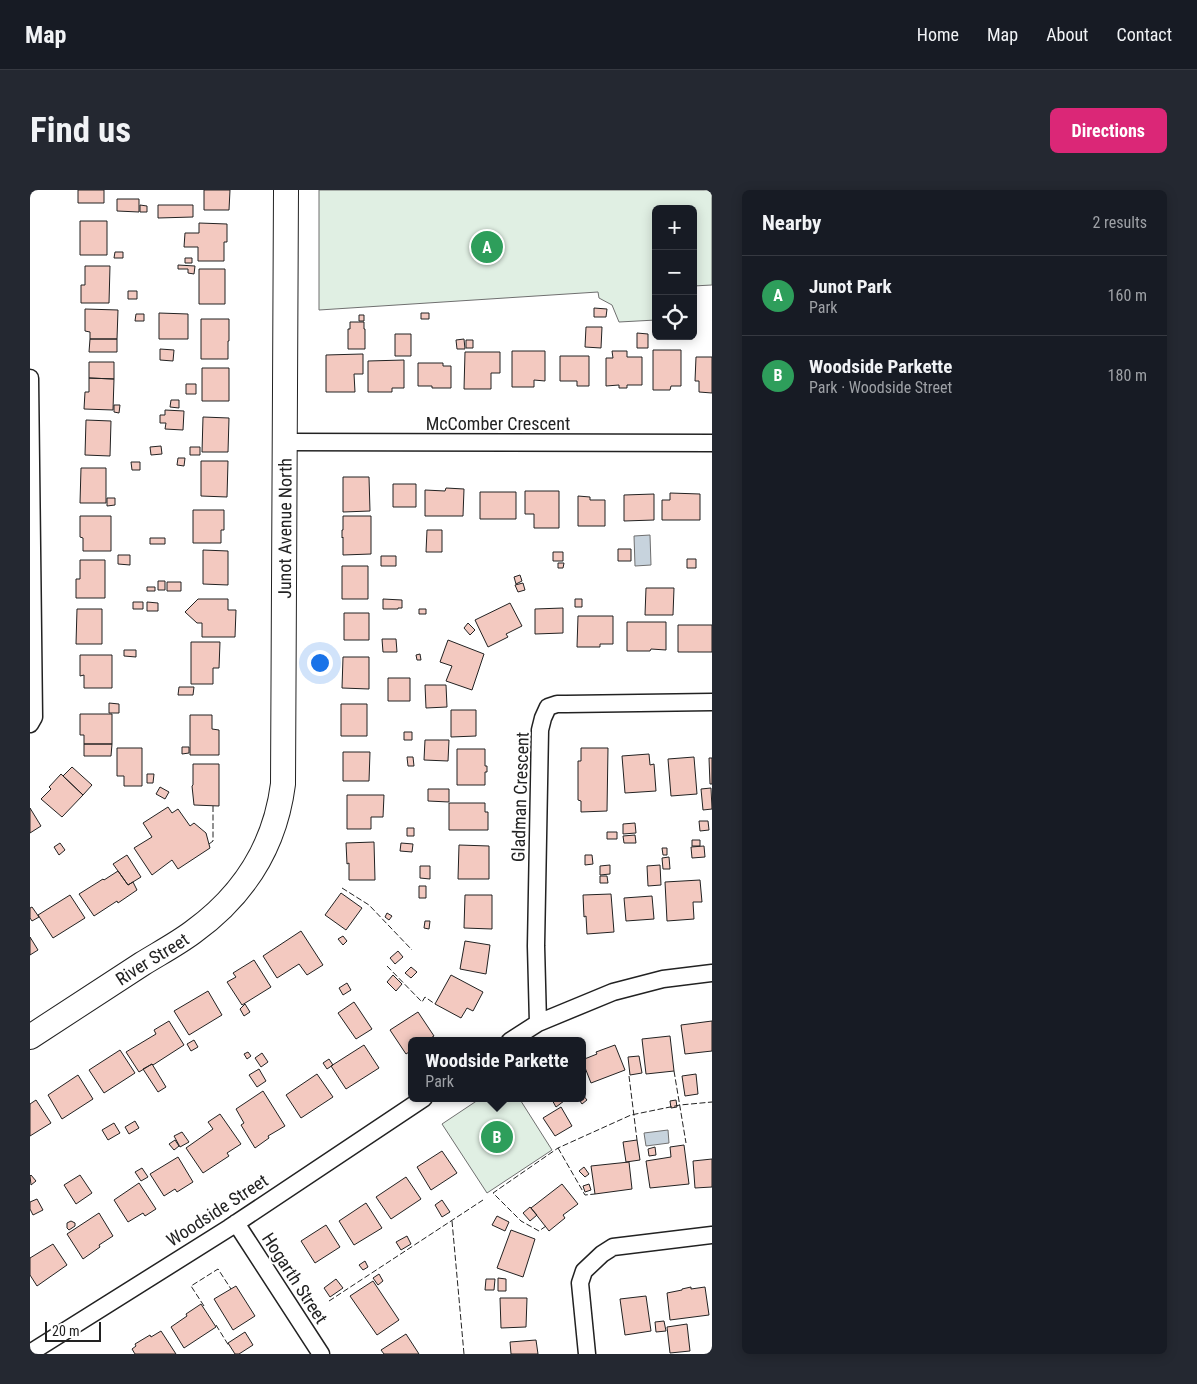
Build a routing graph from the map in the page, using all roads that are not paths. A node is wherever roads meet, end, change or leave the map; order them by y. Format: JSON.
{"nodes":[{"id":1,"x":286,"y":190,"type":"edge"},
{"id":2,"x":30,"y":378,"type":"edge"},
{"id":3,"x":284,"y":442,"type":"junction"},
{"id":4,"x":712,"y":443,"type":"edge"},
{"id":5,"x":712,"y":702,"type":"edge"},
{"id":6,"x":30,"y":724,"type":"edge"},
{"id":7,"x":257,"y":862,"type":"joint"},
{"id":8,"x":712,"y":973,"type":"edge"},
{"id":9,"x":538,"y":1023,"type":"junction"},
{"id":10,"x":30,"y":1037,"type":"edge"},
{"id":11,"x":516,"y":1037,"type":"edge"},
{"id":12,"x":418,"y":1102,"type":"edge"},
{"id":13,"x":236,"y":1223,"type":"junction"},
{"id":14,"x":712,"y":1235,"type":"edge"},
{"id":15,"x":30,"y":1354,"type":"edge"},
{"id":16,"x":321,"y":1354,"type":"edge"},
{"id":17,"x":587,"y":1354,"type":"edge"}],
"edges":[{"from":1,"to":3,"type":"main road","name":"Junot Avenue North"},
{"from":2,"to":6,"type":"street"},
{"from":3,"to":4,"type":"street","name":"McComber Crescent"},
{"from":3,"to":7,"type":"main road","name":"Junot Avenue North"},
{"from":5,"to":9,"type":"street","name":"Gladman Crescent"},
{"from":7,"to":10,"type":"main road","name":"River Street"},
{"from":8,"to":9,"type":"street"},
{"from":9,"to":11,"type":"street"},
{"from":12,"to":13,"type":"street","name":"Woodside Street"},
{"from":13,"to":15,"type":"street","name":"Woodside Street"},
{"from":13,"to":16,"type":"street","name":"Hogarth Street"},
{"from":14,"to":17,"type":"street"}]}
